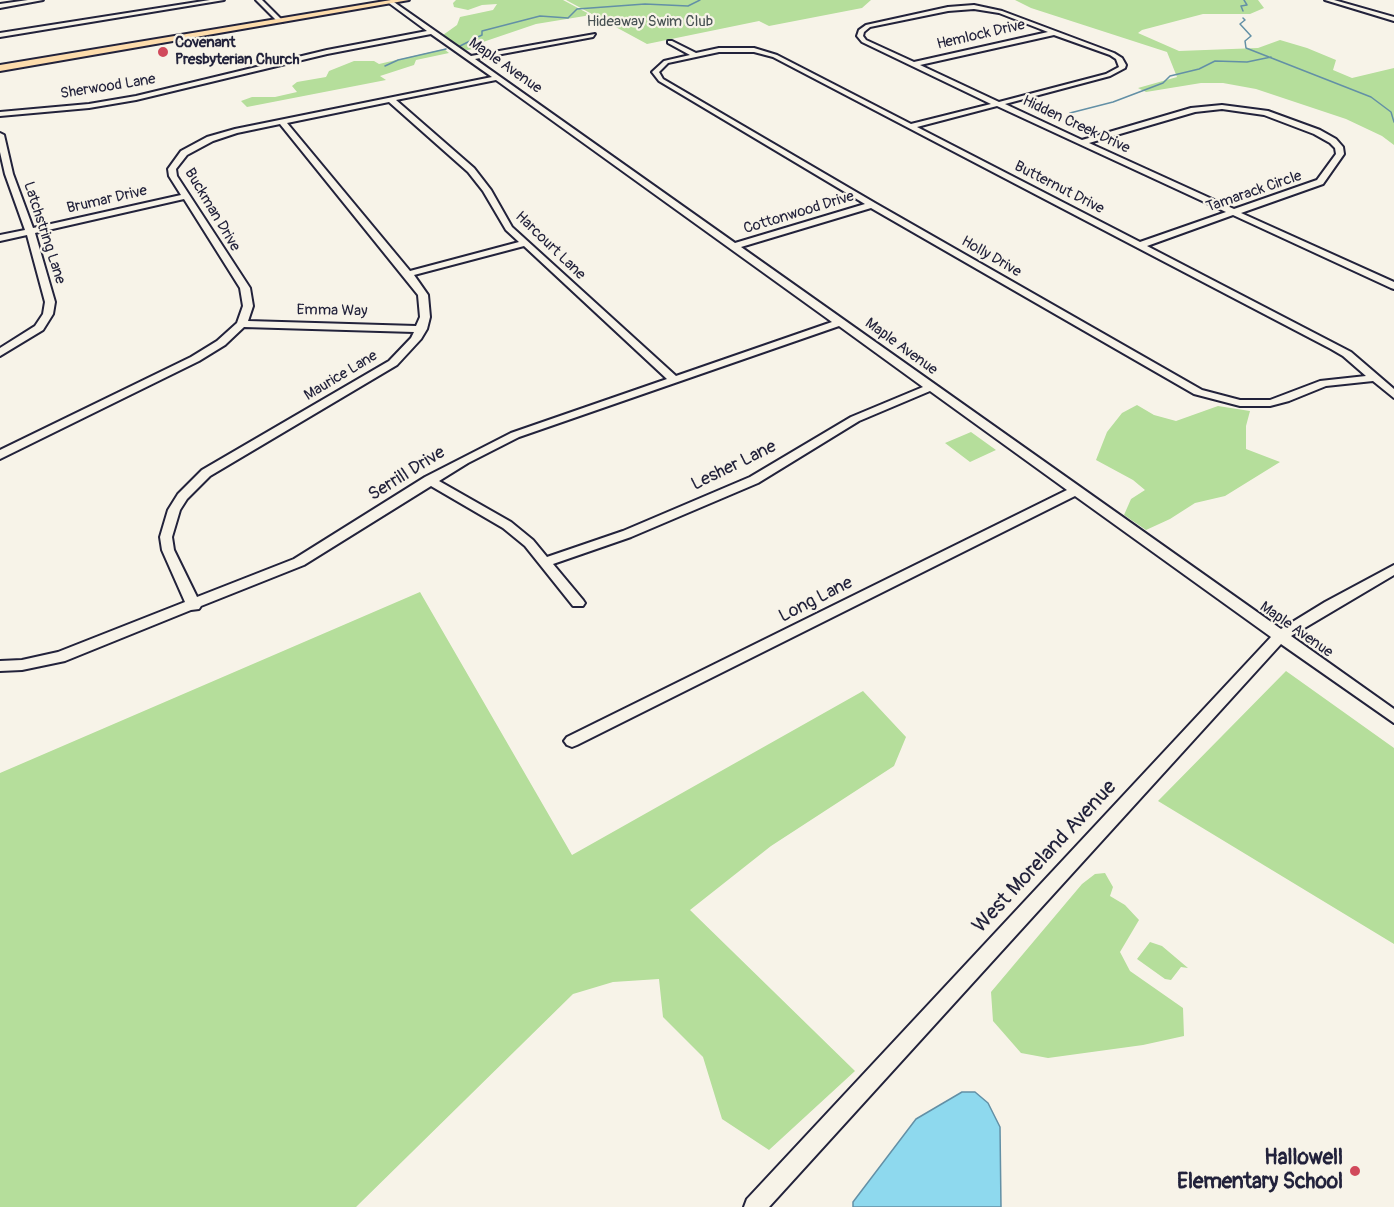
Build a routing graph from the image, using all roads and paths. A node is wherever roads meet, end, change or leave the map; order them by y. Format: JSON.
{"nodes":[{"id":1,"x":40,"y":0,"type":"edge"},
{"id":2,"x":221,"y":0,"type":"edge"},
{"id":3,"x":259,"y":0,"type":"edge"},
{"id":4,"x":405,"y":0,"type":"edge"},
{"id":5,"x":1328,"y":0,"type":"edge"},
{"id":6,"x":391,"y":3,"type":"junction"},
{"id":7,"x":972,"y":4,"type":"edge"},
{"id":8,"x":0,"y":6,"type":"edge"},
{"id":9,"x":1394,"y":19,"type":"edge"},
{"id":10,"x":280,"y":21,"type":"junction"},
{"id":11,"x":431,"y":32,"type":"junction"},
{"id":12,"x":1054,"y":33,"type":"junction"},
{"id":13,"x":0,"y":35,"type":"edge"},
{"id":14,"x":592,"y":35,"type":"dead end"},
{"id":15,"x":670,"y":42,"type":"dead end"},
{"id":16,"x":694,"y":55,"type":"junction"},
{"id":17,"x":469,"y":58,"type":"junction"},
{"id":18,"x":914,"y":64,"type":"junction"},
{"id":19,"x":0,"y":68,"type":"edge"},
{"id":20,"x":496,"y":78,"type":"junction"},
{"id":21,"x":391,"y":100,"type":"junction"},
{"id":22,"x":998,"y":104,"type":"junction"},
{"id":23,"x":0,"y":114,"type":"edge"},
{"id":24,"x":282,"y":122,"type":"junction"},
{"id":25,"x":911,"y":126,"type":"junction"},
{"id":26,"x":0,"y":135,"type":"edge"},
{"id":27,"x":1083,"y":142,"type":"junction"},
{"id":28,"x":5,"y":174,"type":"edge"},
{"id":29,"x":186,"y":196,"type":"junction"},
{"id":30,"x":872,"y":205,"type":"junction"},
{"id":31,"x":1235,"y":213,"type":"junction"},
{"id":32,"x":30,"y":231,"type":"junction"},
{"id":33,"x":0,"y":238,"type":"edge"},
{"id":34,"x":525,"y":243,"type":"junction"},
{"id":35,"x":1140,"y":245,"type":"junction"},
{"id":36,"x":734,"y":246,"type":"junction"},
{"id":37,"x":408,"y":274,"type":"junction"},
{"id":38,"x":1394,"y":286,"type":"edge"},
{"id":39,"x":841,"y":322,"type":"junction"},
{"id":40,"x":242,"y":324,"type":"junction"},
{"id":41,"x":422,"y":329,"type":"junction"},
{"id":42,"x":0,"y":353,"type":"edge"},
{"id":43,"x":1375,"y":378,"type":"junction"},
{"id":44,"x":675,"y":380,"type":"junction"},
{"id":45,"x":931,"y":387,"type":"junction"},
{"id":46,"x":1394,"y":395,"type":"edge"},
{"id":47,"x":0,"y":455,"type":"edge"},
{"id":48,"x":429,"y":480,"type":"junction"},
{"id":49,"x":1076,"y":490,"type":"junction"},
{"id":50,"x":545,"y":562,"type":"junction"},
{"id":51,"x":1394,"y":569,"type":"edge"},
{"id":52,"x":578,"y":603,"type":"dead end"},
{"id":53,"x":194,"y":606,"type":"junction"},
{"id":54,"x":1279,"y":637,"type":"junction"},
{"id":55,"x":0,"y":666,"type":"edge"},
{"id":56,"x":1394,"y":717,"type":"edge"},
{"id":57,"x":572,"y":741,"type":"dead end"},
{"id":58,"x":755,"y":1207,"type":"edge"}],
"edges":[{"from":1,"to":8,"type":"street"},
{"from":2,"to":13,"type":"street"},
{"from":3,"to":10,"type":"street"},
{"from":4,"to":6,"type":"main road"},
{"from":5,"to":9,"type":"street"},
{"from":6,"to":10,"type":"main road"},
{"from":6,"to":11,"type":"street","name":"Maple Avenue"},
{"from":7,"to":12,"type":"street"},
{"from":7,"to":18,"type":"street","name":"Hidden Creek Drive"},
{"from":10,"to":19,"type":"main road"},
{"from":11,"to":17,"type":"street","name":"Maple Avenue"},
{"from":11,"to":23,"type":"street","name":"Sherwood Lane"},
{"from":12,"to":18,"type":"street","name":"Hemlock Drive"},
{"from":12,"to":22,"type":"street"},
{"from":14,"to":17,"type":"street"},
{"from":15,"to":16,"type":"street"},
{"from":16,"to":25,"type":"street","name":"Butternut Drive"},
{"from":16,"to":30,"type":"street","name":"Holly Drive"},
{"from":17,"to":20,"type":"street","name":"Maple Avenue"},
{"from":18,"to":22,"type":"street","name":"Hidden Creek Drive"},
{"from":20,"to":21,"type":"street","name":"Buckman Drive"},
{"from":20,"to":36,"type":"street","name":"Maple Avenue"},
{"from":21,"to":24,"type":"street","name":"Buckman Drive"},
{"from":21,"to":34,"type":"street","name":"Harcourt Lane"},
{"from":22,"to":25,"type":"street"},
{"from":22,"to":27,"type":"street","name":"Hidden Creek Drive"},
{"from":24,"to":29,"type":"street","name":"Buckman Drive"},
{"from":24,"to":37,"type":"street"},
{"from":25,"to":35,"type":"street","name":"Butternut Drive"},
{"from":26,"to":28,"type":"street","name":"Latchstring Lane"},
{"from":27,"to":31,"type":"street","name":"Hidden Creek Drive"},
{"from":27,"to":31,"type":"street","name":"Tamarack Circle"},
{"from":28,"to":32,"type":"street","name":"Latchstring Lane"},
{"from":29,"to":32,"type":"street","name":"Brumar Drive"},
{"from":29,"to":40,"type":"street","name":"Buckman Drive"},
{"from":30,"to":36,"type":"street","name":"Cottonwood Drive"},
{"from":30,"to":43,"type":"street","name":"Holly Drive"},
{"from":31,"to":35,"type":"street","name":"Tamarack Circle"},
{"from":31,"to":38,"type":"street","name":"Hidden Creek Drive"},
{"from":32,"to":33,"type":"street","name":"Brumar Drive"},
{"from":32,"to":42,"type":"street","name":"Latchstring Lane"},
{"from":34,"to":37,"type":"street"},
{"from":34,"to":44,"type":"street","name":"Harcourt Lane"},
{"from":35,"to":43,"type":"street","name":"Butternut Drive"},
{"from":36,"to":39,"type":"street","name":"Maple Avenue"},
{"from":37,"to":41,"type":"street"},
{"from":39,"to":44,"type":"street","name":"Serrill Drive"},
{"from":39,"to":45,"type":"street","name":"Maple Avenue"},
{"from":40,"to":41,"type":"street","name":"Emma Way"},
{"from":40,"to":47,"type":"street"},
{"from":41,"to":53,"type":"street","name":"Maurice Lane"},
{"from":43,"to":46,"type":"street","name":"Butternut Drive"},
{"from":44,"to":48,"type":"street","name":"Serrill Drive"},
{"from":45,"to":49,"type":"street","name":"Maple Avenue"},
{"from":45,"to":50,"type":"street","name":"Lesher Lane"},
{"from":48,"to":50,"type":"street"},
{"from":48,"to":53,"type":"street","name":"Serrill Drive"},
{"from":49,"to":54,"type":"street","name":"Maple Avenue"},
{"from":49,"to":57,"type":"street","name":"Long Lane"},
{"from":50,"to":52,"type":"street"},
{"from":51,"to":54,"type":"street","name":"West Moreland Avenue"},
{"from":53,"to":55,"type":"street","name":"Serrill Drive"},
{"from":54,"to":56,"type":"street","name":"Maple Avenue"},
{"from":54,"to":58,"type":"street","name":"West Moreland Avenue"}]}
